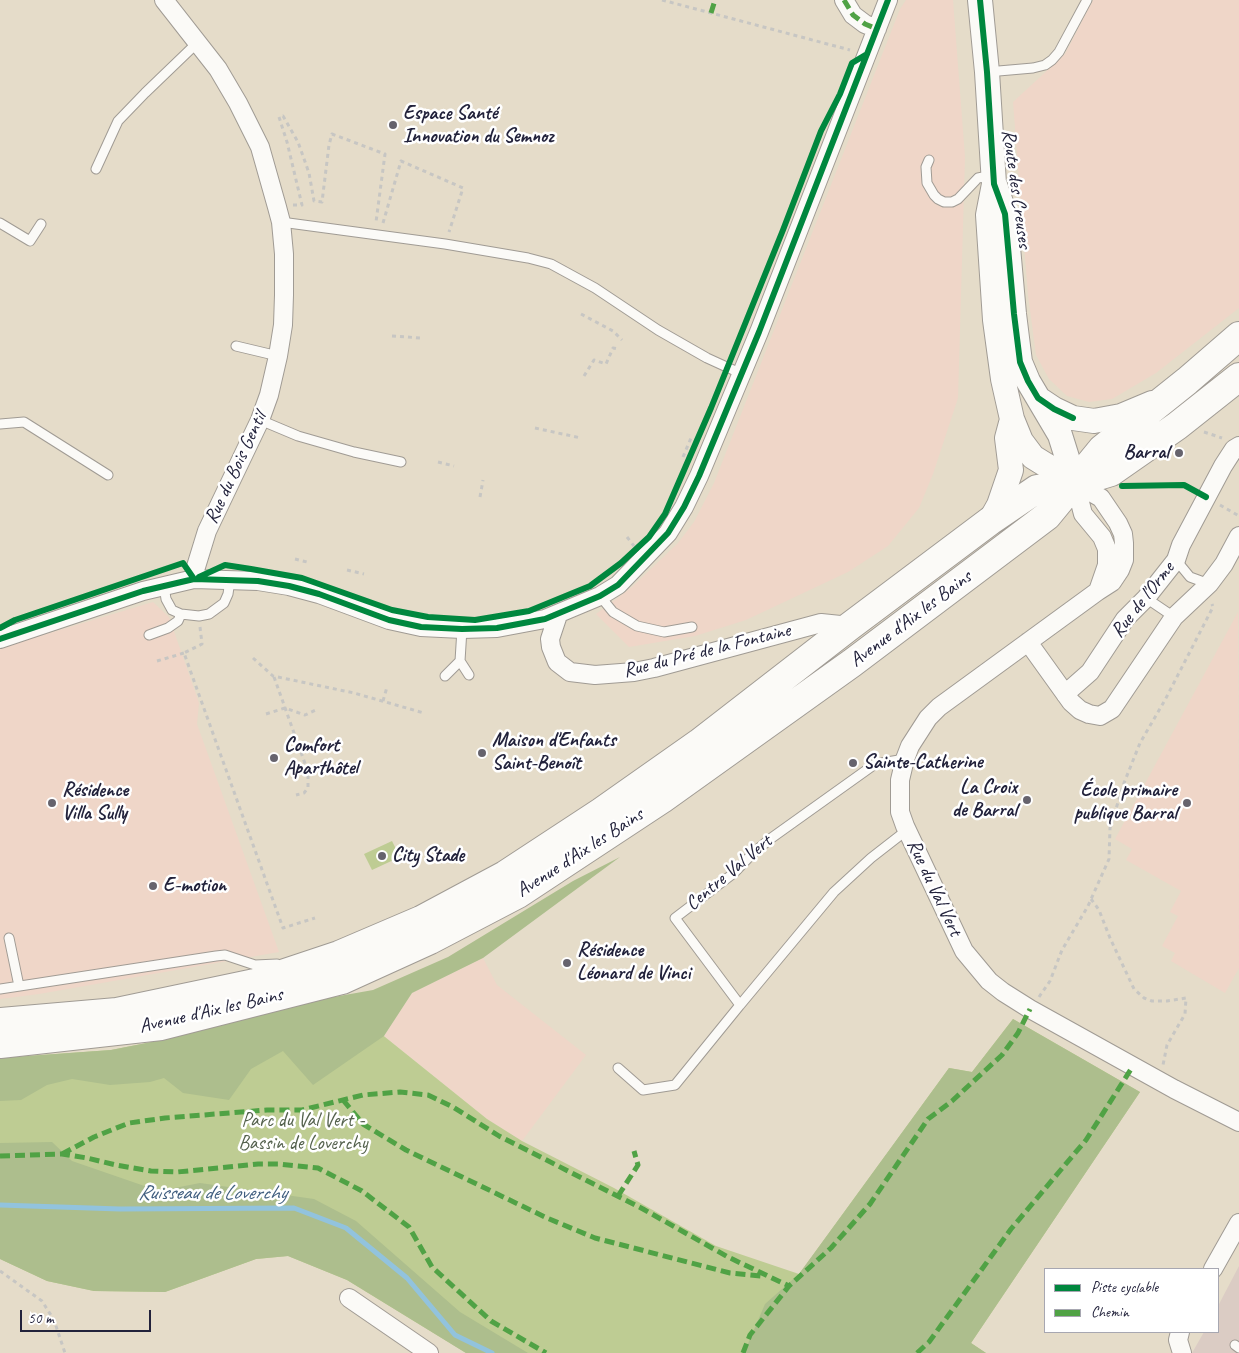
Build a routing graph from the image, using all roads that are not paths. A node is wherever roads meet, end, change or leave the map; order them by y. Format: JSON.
{"nodes":[{"id":1,"x":164,"y":0,"type":"edge"},
{"id":2,"x":844,"y":0,"type":"edge"},
{"id":3,"x":888,"y":0,"type":"edge"},
{"id":4,"x":980,"y":0,"type":"edge"},
{"id":5,"x":1087,"y":0,"type":"edge"},
{"id":6,"x":877,"y":29,"type":"junction"},
{"id":7,"x":197,"y":43,"type":"junction"},
{"id":8,"x":987,"y":72,"type":"junction"},
{"id":9,"x":929,"y":160,"type":"dead end"},
{"id":10,"x":96,"y":169,"type":"dead end"},
{"id":11,"x":994,"y":179,"type":"junction"},
{"id":12,"x":279,"y":215,"type":"junction"},
{"id":13,"x":0,"y":223,"type":"edge"},
{"id":14,"x":41,"y":224,"type":"dead end"},
{"id":15,"x":1239,"y":336,"type":"edge"},
{"id":16,"x":236,"y":346,"type":"dead end"},
{"id":17,"x":278,"y":356,"type":"junction"},
{"id":18,"x":742,"y":374,"type":"junction"},
{"id":19,"x":1239,"y":377,"type":"edge"},
{"id":20,"x":1168,"y":396,"type":"junction"},
{"id":21,"x":1038,"y":398,"type":"junction"},
{"id":22,"x":1012,"y":419,"type":"junction"},
{"id":23,"x":260,"y":420,"type":"junction"},
{"id":24,"x":0,"y":424,"type":"edge"},
{"id":25,"x":1239,"y":446,"type":"edge"},
{"id":26,"x":401,"y":462,"type":"dead end"},
{"id":27,"x":108,"y":474,"type":"dead end"},
{"id":28,"x":1075,"y":483,"type":"junction"},
{"id":29,"x":990,"y":521,"type":"junction"},
{"id":30,"x":1239,"y":536,"type":"edge"},
{"id":31,"x":1176,"y":560,"type":"junction"},
{"id":32,"x":194,"y":579,"type":"junction"},
{"id":33,"x":230,"y":580,"type":"junction"},
{"id":34,"x":1209,"y":584,"type":"junction"},
{"id":35,"x":164,"y":586,"type":"junction"},
{"id":36,"x":600,"y":596,"type":"junction"},
{"id":37,"x":1146,"y":598,"type":"junction"},
{"id":38,"x":181,"y":614,"type":"junction"},
{"id":39,"x":558,"y":615,"type":"junction"},
{"id":40,"x":1174,"y":617,"type":"junction"},
{"id":41,"x":850,"y":626,"type":"junction"},
{"id":42,"x":692,"y":627,"type":"dead end"},
{"id":43,"x":462,"y":629,"type":"junction"},
{"id":44,"x":149,"y":635,"type":"dead end"},
{"id":45,"x":0,"y":639,"type":"edge"},
{"id":46,"x":1028,"y":642,"type":"junction"},
{"id":47,"x":460,"y":661,"type":"junction"},
{"id":48,"x":445,"y":676,"type":"dead end"},
{"id":49,"x":469,"y":676,"type":"dead end"},
{"id":50,"x":1065,"y":694,"type":"junction"},
{"id":51,"x":904,"y":759,"type":"junction"},
{"id":52,"x":907,"y":830,"type":"junction"},
{"id":53,"x":9,"y":938,"type":"dead end"},
{"id":54,"x":339,"y":955,"type":"junction"},
{"id":55,"x":19,"y":986,"type":"junction"},
{"id":56,"x":0,"y":989,"type":"edge"},
{"id":57,"x":740,"y":1005,"type":"junction"},
{"id":58,"x":0,"y":1022,"type":"edge"},
{"id":59,"x":0,"y":1044,"type":"edge"},
{"id":60,"x":618,"y":1068,"type":"dead end"},
{"id":61,"x":1239,"y":1122,"type":"edge"},
{"id":62,"x":1239,"y":1223,"type":"edge"},
{"id":63,"x":1215,"y":1268,"type":"edge"},
{"id":64,"x":349,"y":1298,"type":"dead end"},
{"id":65,"x":1180,"y":1333,"type":"edge"},
{"id":66,"x":429,"y":1353,"type":"edge"},
{"id":67,"x":1182,"y":1353,"type":"edge"}],
"edges":[{"from":1,"to":7,"type":"street","name":"Rue du Bois Gentil"},
{"from":2,"to":6,"type":"street"},
{"from":3,"to":6,"type":"street"},
{"from":4,"to":8,"type":"main road","name":"Route des Creuses"},
{"from":5,"to":8,"type":"lane"},
{"from":6,"to":18,"type":"street"},
{"from":7,"to":10,"type":"lane"},
{"from":7,"to":12,"type":"street","name":"Rue du Bois Gentil"},
{"from":8,"to":11,"type":"main road","name":"Route des Creuses"},
{"from":9,"to":11,"type":"lane"},
{"from":11,"to":21,"type":"main road","name":"Route des Creuses"},
{"from":11,"to":22,"type":"main road","name":"Route des Creuses"},
{"from":12,"to":17,"type":"street","name":"Rue du Bois Gentil"},
{"from":12,"to":18,"type":"lane"},
{"from":13,"to":14,"type":"lane"},
{"from":15,"to":20,"type":"main road","name":"Avenue d'Aix les Bains"},
{"from":16,"to":17,"type":"lane"},
{"from":17,"to":23,"type":"street","name":"Rue du Bois Gentil"},
{"from":18,"to":36,"type":"street"},
{"from":19,"to":28,"type":"main road","name":"Avenue d'Aix les Bains"},
{"from":20,"to":21,"type":"main road","name":"Route des Creuses"},
{"from":20,"to":28,"type":"main road","name":"Avenue d'Aix les Bains"},
{"from":21,"to":28,"type":"main road","name":"Route des Creuses"},
{"from":22,"to":28,"type":"main road","name":"Route des Creuses"},
{"from":22,"to":29,"type":"main road","name":"Route des Creuses"},
{"from":23,"to":26,"type":"lane","name":"Rue du Bois Gentil"},
{"from":23,"to":32,"type":"street","name":"Rue du Bois Gentil"},
{"from":24,"to":27,"type":"lane"},
{"from":25,"to":31,"type":"street","name":"Rue de l'Orme"},
{"from":28,"to":29,"type":"main road","name":"Avenue d'Aix les Bains"},
{"from":28,"to":46,"type":"street","name":"Rue du Val Vert"},
{"from":28,"to":59,"type":"main road","name":"Avenue d'Aix les Bains"},
{"from":29,"to":41,"type":"main road","name":"Avenue d'Aix les Bains"},
{"from":30,"to":34,"type":"street","name":"Rue de l'Orme"},
{"from":31,"to":34,"type":"lane"},
{"from":31,"to":37,"type":"street","name":"Rue de l'Orme"},
{"from":32,"to":33,"type":"street"},
{"from":32,"to":35,"type":"street"},
{"from":33,"to":38,"type":"lane"},
{"from":33,"to":43,"type":"street"},
{"from":34,"to":40,"type":"street","name":"Rue de l'Orme"},
{"from":35,"to":38,"type":"lane"},
{"from":35,"to":45,"type":"street"},
{"from":36,"to":39,"type":"street"},
{"from":36,"to":42,"type":"lane"},
{"from":37,"to":40,"type":"lane"},
{"from":37,"to":50,"type":"street","name":"Rue de l'Orme"},
{"from":38,"to":44,"type":"lane"},
{"from":39,"to":41,"type":"street","name":"Rue du Pré de la Fontaine"},
{"from":39,"to":43,"type":"street"},
{"from":40,"to":50,"type":"street","name":"Rue de l'Orme"},
{"from":41,"to":54,"type":"main road","name":"Avenue d'Aix les Bains"},
{"from":43,"to":47,"type":"lane"},
{"from":46,"to":50,"type":"street","name":"Rue de l'Orme"},
{"from":46,"to":51,"type":"street","name":"Rue du Val Vert"},
{"from":47,"to":48,"type":"lane"},
{"from":47,"to":49,"type":"lane"},
{"from":51,"to":52,"type":"street","name":"Rue du Val Vert"},
{"from":51,"to":57,"type":"lane","name":"Centre Val Vert"},
{"from":52,"to":57,"type":"lane"},
{"from":52,"to":61,"type":"street","name":"Rue du Val Vert"},
{"from":53,"to":55,"type":"lane"},
{"from":54,"to":55,"type":"lane"},
{"from":54,"to":58,"type":"main road","name":"Avenue d'Aix les Bains"},
{"from":55,"to":56,"type":"lane"},
{"from":57,"to":60,"type":"lane"},
{"from":62,"to":63,"type":"street"},
{"from":64,"to":66,"type":"street"},
{"from":65,"to":67,"type":"street"}]}
